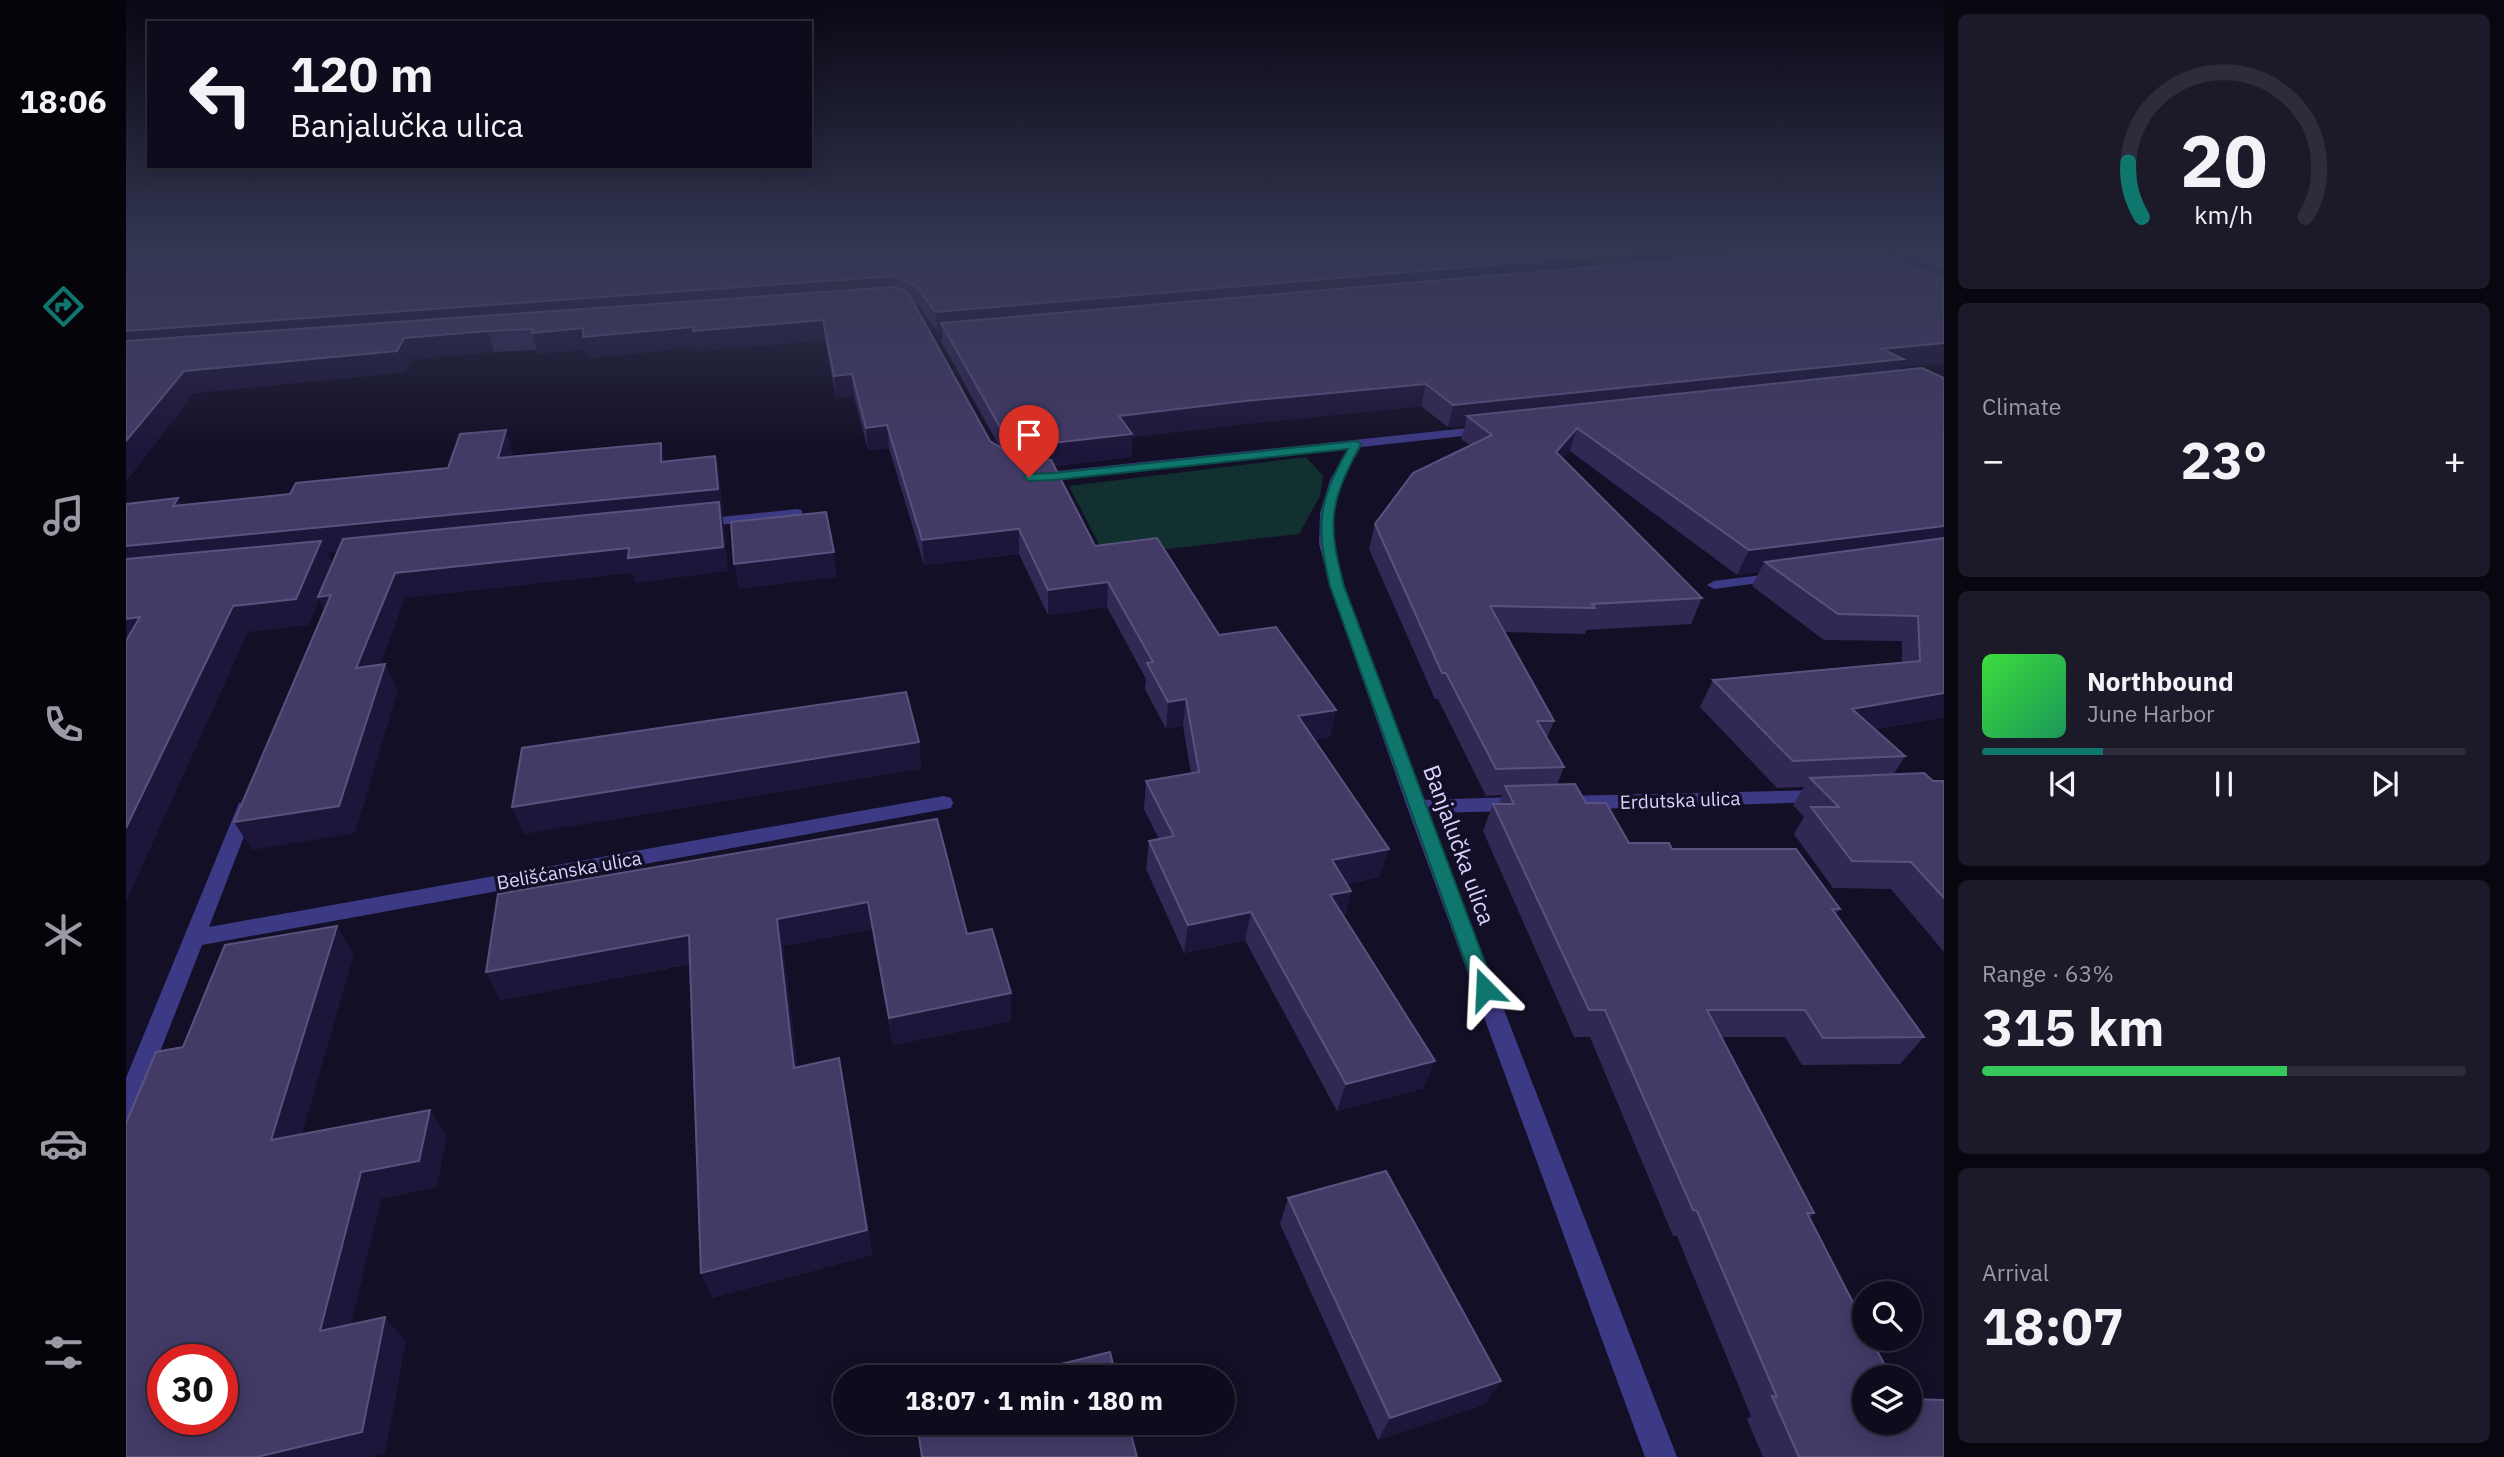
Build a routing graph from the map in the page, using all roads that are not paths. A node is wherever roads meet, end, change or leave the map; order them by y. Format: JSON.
{"nodes":[{"id":1,"x":1506,"y":428,"type":"edge"},
{"id":2,"x":1356,"y":444,"type":"junction"},
{"id":3,"x":1029,"y":477,"type":"edge"},
{"id":4,"x":797,"y":513,"type":"edge"},
{"id":5,"x":687,"y":524,"type":"edge"},
{"id":6,"x":1795,"y":574,"type":"edge"},
{"id":7,"x":1714,"y":585,"type":"dead end"},
{"id":8,"x":255,"y":786,"type":"edge"},
{"id":9,"x":1839,"y":795,"type":"edge"},
{"id":10,"x":944,"y":803,"type":"dead end"},
{"id":11,"x":1416,"y":807,"type":"junction"},
{"id":12,"x":194,"y":938,"type":"junction"},
{"id":13,"x":126,"y":1108,"type":"edge"},
{"id":14,"x":1661,"y":1457,"type":"edge"}],
"edges":[{"from":1,"to":2,"type":"street"},
{"from":2,"to":3,"type":"street"},
{"from":2,"to":11,"type":"street","name":"Banjalučka ulica"},
{"from":4,"to":5,"type":"street"},
{"from":6,"to":7,"type":"street"},
{"from":8,"to":12,"type":"street"},
{"from":9,"to":11,"type":"street","name":"Erdutska ulica"},
{"from":10,"to":12,"type":"street","name":"Belišćanska ulica"},
{"from":11,"to":14,"type":"street","name":"Banjalučka ulica"},
{"from":12,"to":13,"type":"street"}]}
